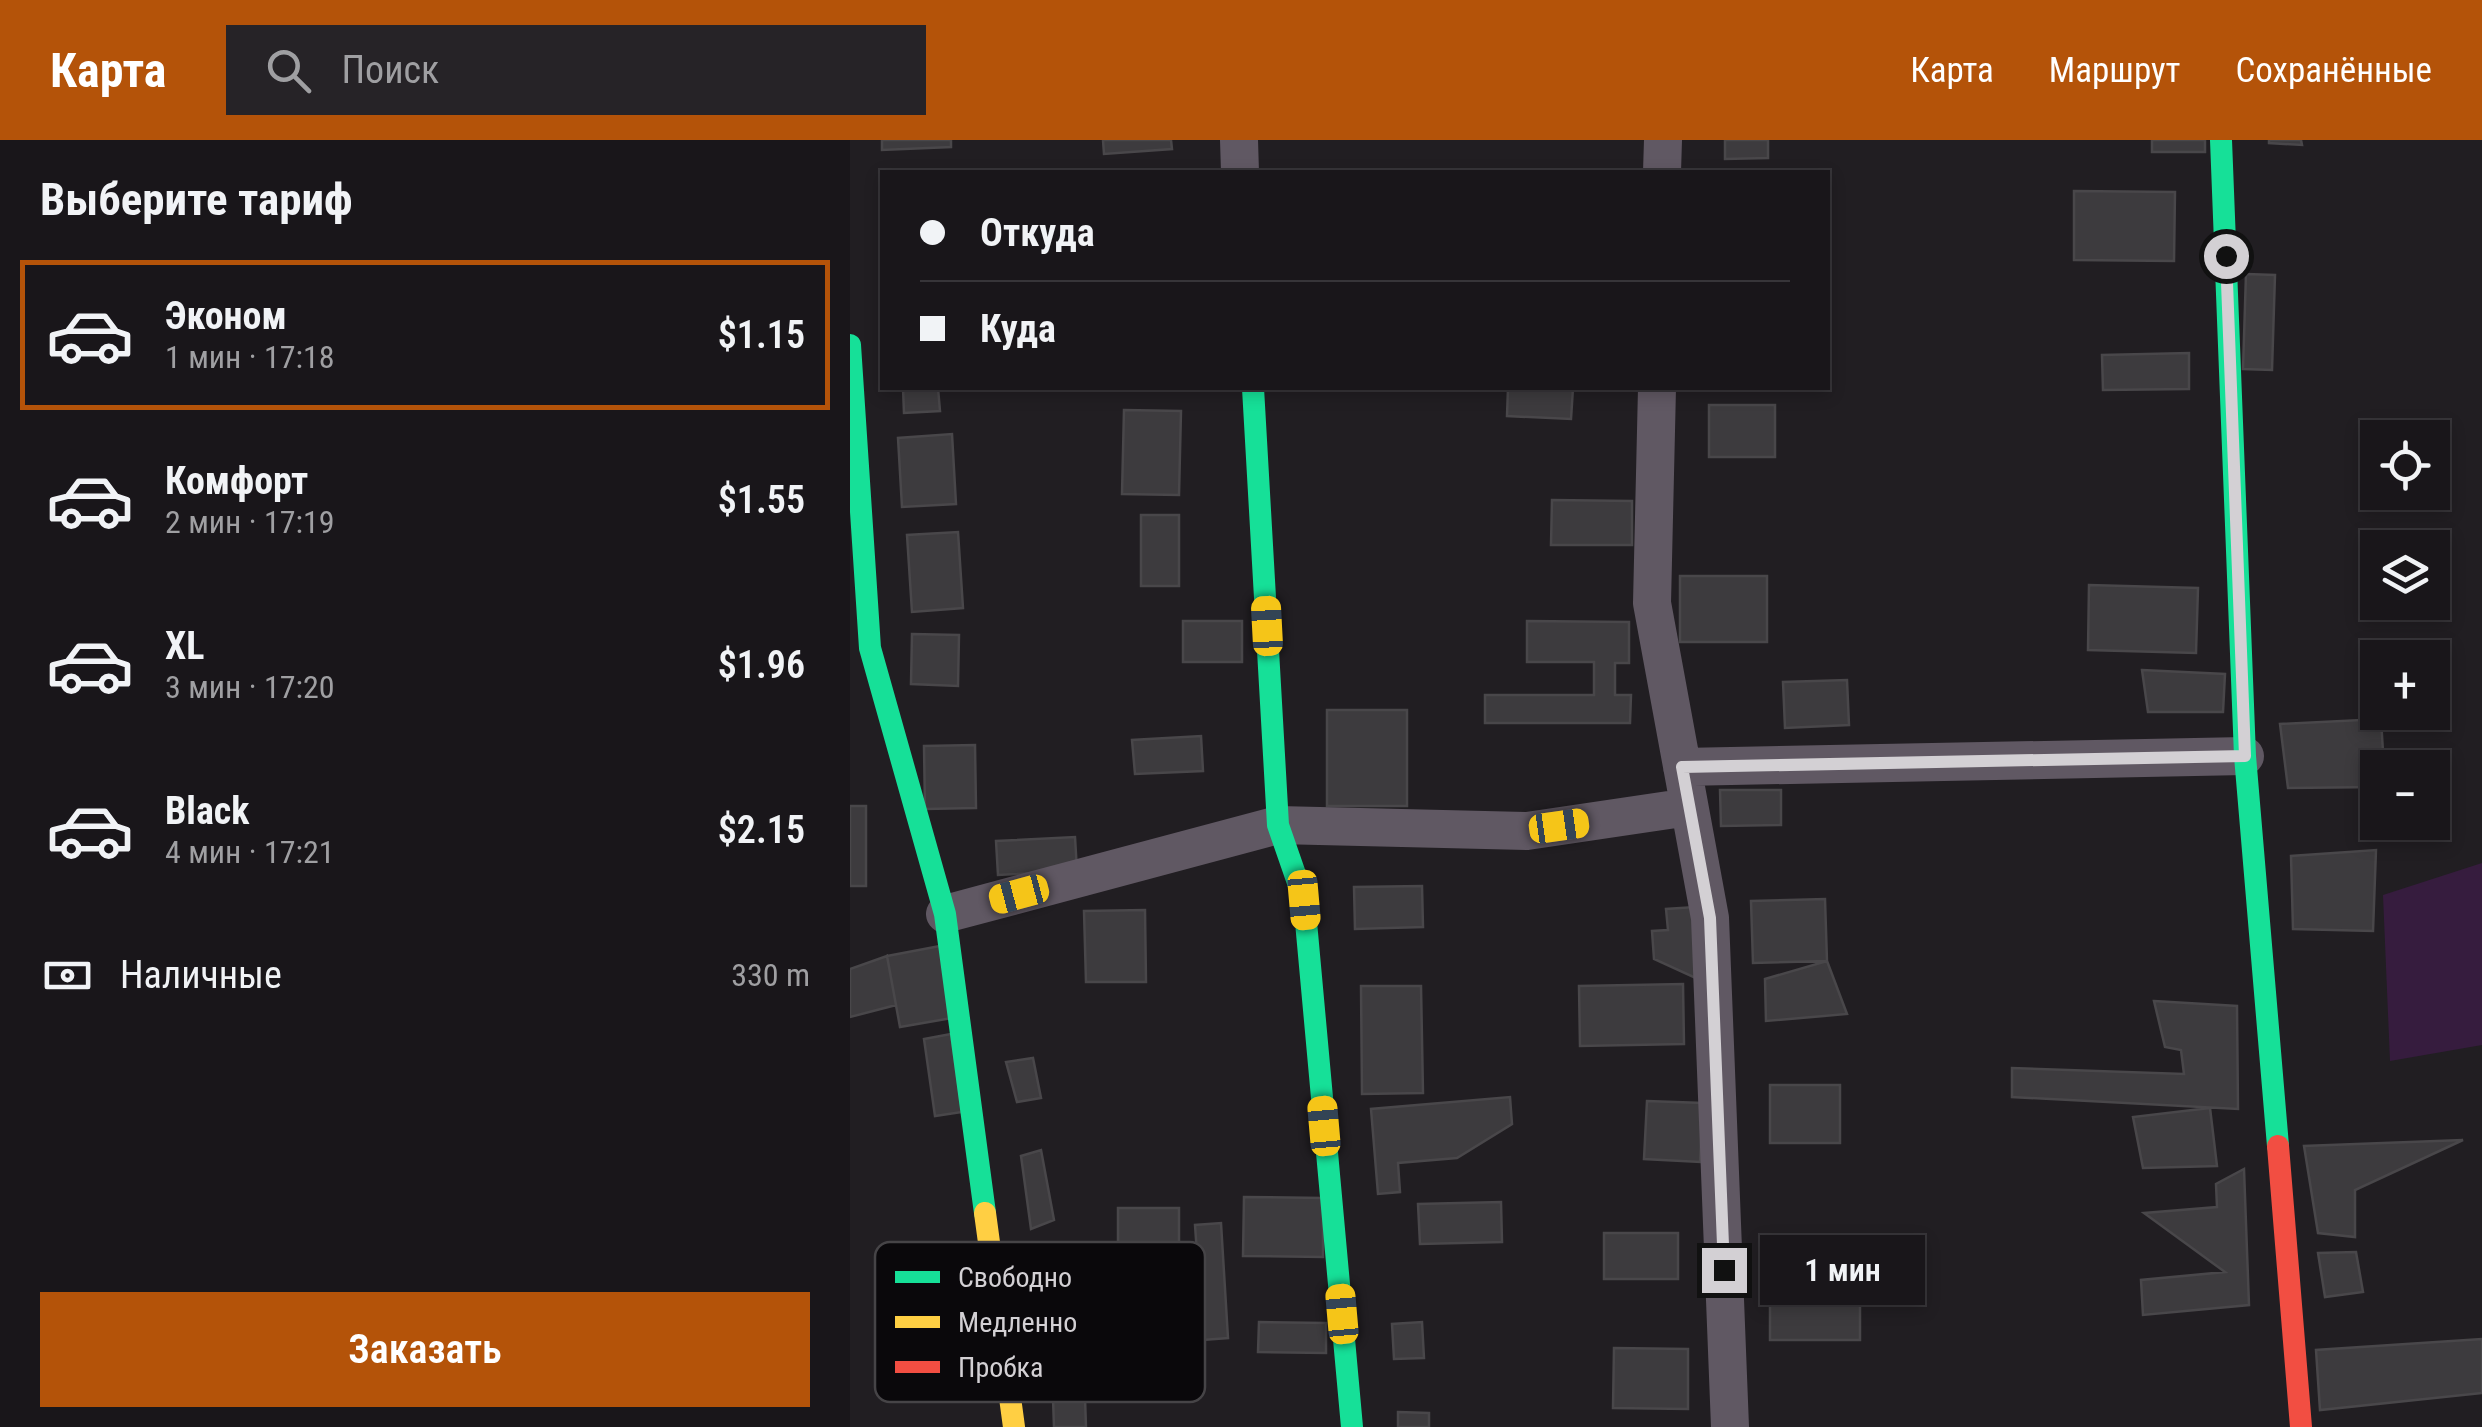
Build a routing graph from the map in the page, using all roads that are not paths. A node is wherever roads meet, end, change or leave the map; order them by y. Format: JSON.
{"nodes":[{"id":1,"x":1238,"y":140,"type":"edge"},
{"id":2,"x":1662,"y":140,"type":"edge"},
{"id":3,"x":2221,"y":140,"type":"edge"},
{"id":4,"x":1240,"y":170,"type":"edge"},
{"id":5,"x":1662,"y":170,"type":"edge"},
{"id":6,"x":850,"y":345,"type":"edge"},
{"id":7,"x":1253,"y":390,"type":"edge"},
{"id":8,"x":1657,"y":390,"type":"edge"},
{"id":9,"x":860,"y":649,"type":"edge"},
{"id":10,"x":2245,"y":756,"type":"junction"},
{"id":11,"x":1682,"y":767,"type":"junction"},
{"id":12,"x":1689,"y":807,"type":"junction"},
{"id":13,"x":1278,"y":825,"type":"junction"},
{"id":14,"x":945,"y":914,"type":"junction"},
{"id":15,"x":989,"y":1242,"type":"edge"},
{"id":16,"x":1011,"y":1402,"type":"edge"},
{"id":17,"x":1014,"y":1427,"type":"edge"},
{"id":18,"x":1352,"y":1427,"type":"edge"},
{"id":19,"x":1730,"y":1427,"type":"edge"},
{"id":20,"x":2300,"y":1427,"type":"edge"}],
"edges":[{"from":1,"to":4,"type":"street"},
{"from":2,"to":5,"type":"street"},
{"from":3,"to":10,"type":"street"},
{"from":6,"to":9,"type":"street"},
{"from":7,"to":13,"type":"street"},
{"from":8,"to":11,"type":"street"},
{"from":9,"to":14,"type":"street"},
{"from":10,"to":11,"type":"street"},
{"from":10,"to":20,"type":"street"},
{"from":11,"to":12,"type":"street"},
{"from":12,"to":13,"type":"street"},
{"from":12,"to":19,"type":"street"},
{"from":13,"to":14,"type":"street"},
{"from":13,"to":18,"type":"street"},
{"from":14,"to":15,"type":"street"},
{"from":16,"to":17,"type":"street"}]}
